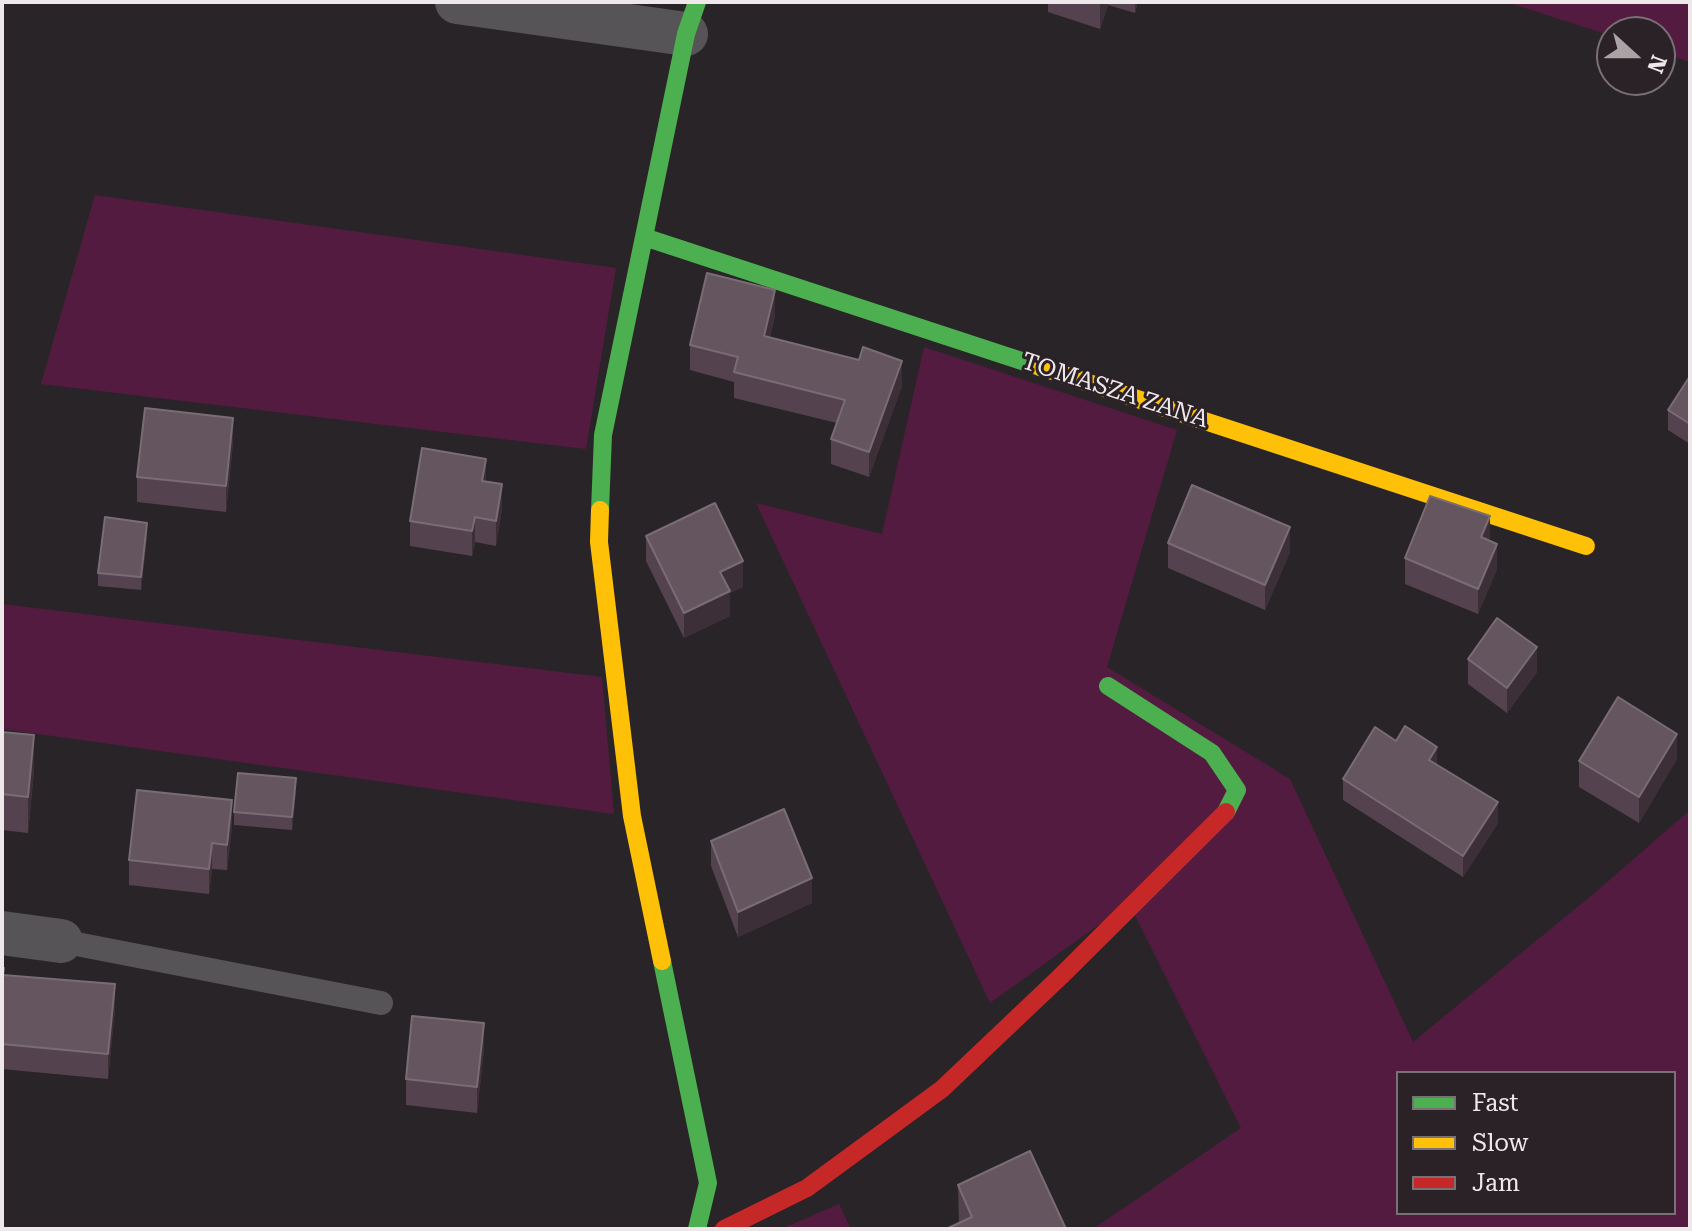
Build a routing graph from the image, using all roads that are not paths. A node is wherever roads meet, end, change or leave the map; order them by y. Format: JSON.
{"nodes":[{"id":1,"x":457,"y":2,"type":"edge"},
{"id":2,"x":691,"y":18,"type":"edge"},
{"id":3,"x":644,"y":237,"type":"junction"},
{"id":4,"x":1586,"y":546,"type":"dead end"},
{"id":5,"x":1108,"y":686,"type":"dead end"},
{"id":6,"x":2,"y":933,"type":"edge"},
{"id":7,"x":61,"y":941,"type":"joint"},
{"id":8,"x":381,"y":1003,"type":"dead end"},
{"id":9,"x":697,"y":1229,"type":"edge"},
{"id":10,"x":724,"y":1229,"type":"edge"}],
"edges":[{"from":1,"to":2,"type":"street"},
{"from":2,"to":3,"type":"street"},
{"from":3,"to":4,"type":"street","name":"TOMASZA ZANA"},
{"from":3,"to":9,"type":"street"},
{"from":5,"to":10,"type":"street"},
{"from":6,"to":7,"type":"street"},
{"from":7,"to":8,"type":"lane"}]}
